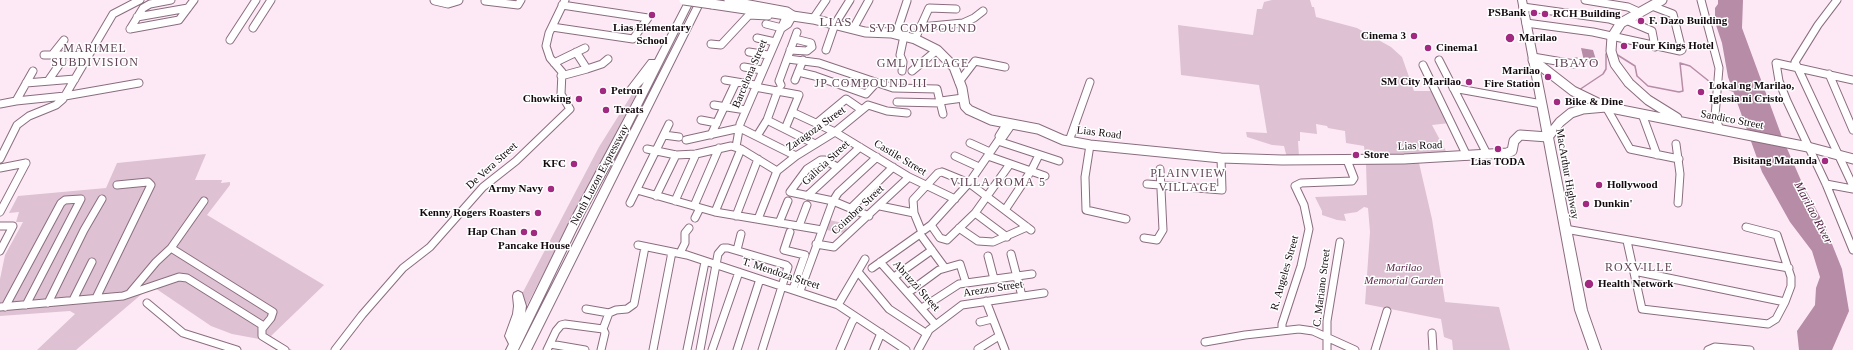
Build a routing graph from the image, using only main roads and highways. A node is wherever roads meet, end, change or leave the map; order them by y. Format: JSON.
{"nodes":[{"id":1,"x":435,"y":0,"type":"edge"},
{"id":2,"x":458,"y":0,"type":"edge"},
{"id":3,"x":684,"y":0,"type":"edge"},
{"id":4,"x":690,"y":0,"type":"edge"},
{"id":5,"x":701,"y":0,"type":"edge"},
{"id":6,"x":1662,"y":0,"type":"edge"},
{"id":7,"x":1522,"y":4,"type":"edge"},
{"id":8,"x":665,"y":48,"type":"junction"},
{"id":9,"x":1533,"y":59,"type":"junction"},
{"id":10,"x":631,"y":90,"type":"dead end"},
{"id":11,"x":1606,"y":107,"type":"junction"},
{"id":12,"x":1683,"y":122,"type":"junction"},
{"id":13,"x":1548,"y":137,"type":"junction"},
{"id":14,"x":1853,"y":159,"type":"edge"},
{"id":15,"x":518,"y":296,"type":"dead end"},
{"id":16,"x":513,"y":347,"type":"edge"},
{"id":17,"x":525,"y":350,"type":"edge"},
{"id":18,"x":1595,"y":350,"type":"edge"}],
"edges":[{"from":1,"to":2,"type":"main road"},
{"from":3,"to":13,"type":"main road","name":"Lias Road","bridge":true},
{"from":4,"to":8,"type":"highway","name":"North Luzon Expressway"},
{"from":5,"to":17,"type":"highway","name":"North Luzon Expressway"},
{"from":6,"to":12,"type":"main road"},
{"from":7,"to":9,"type":"highway","name":"MacArthur Highway"},
{"from":8,"to":10,"type":"highway"},
{"from":8,"to":16,"type":"highway","name":"North Luzon Expressway"},
{"from":9,"to":11,"type":"main road","name":"Sandico Street"},
{"from":9,"to":13,"type":"highway","name":"MacArthur Highway"},
{"from":11,"to":12,"type":"main road","name":"Sandico Street"},
{"from":11,"to":13,"type":"main road","name":"Sandico Street"},
{"from":12,"to":14,"type":"main road","name":"Sandico Street"},
{"from":13,"to":18,"type":"highway","name":"MacArthur Highway"},
{"from":15,"to":16,"type":"highway"}]}
